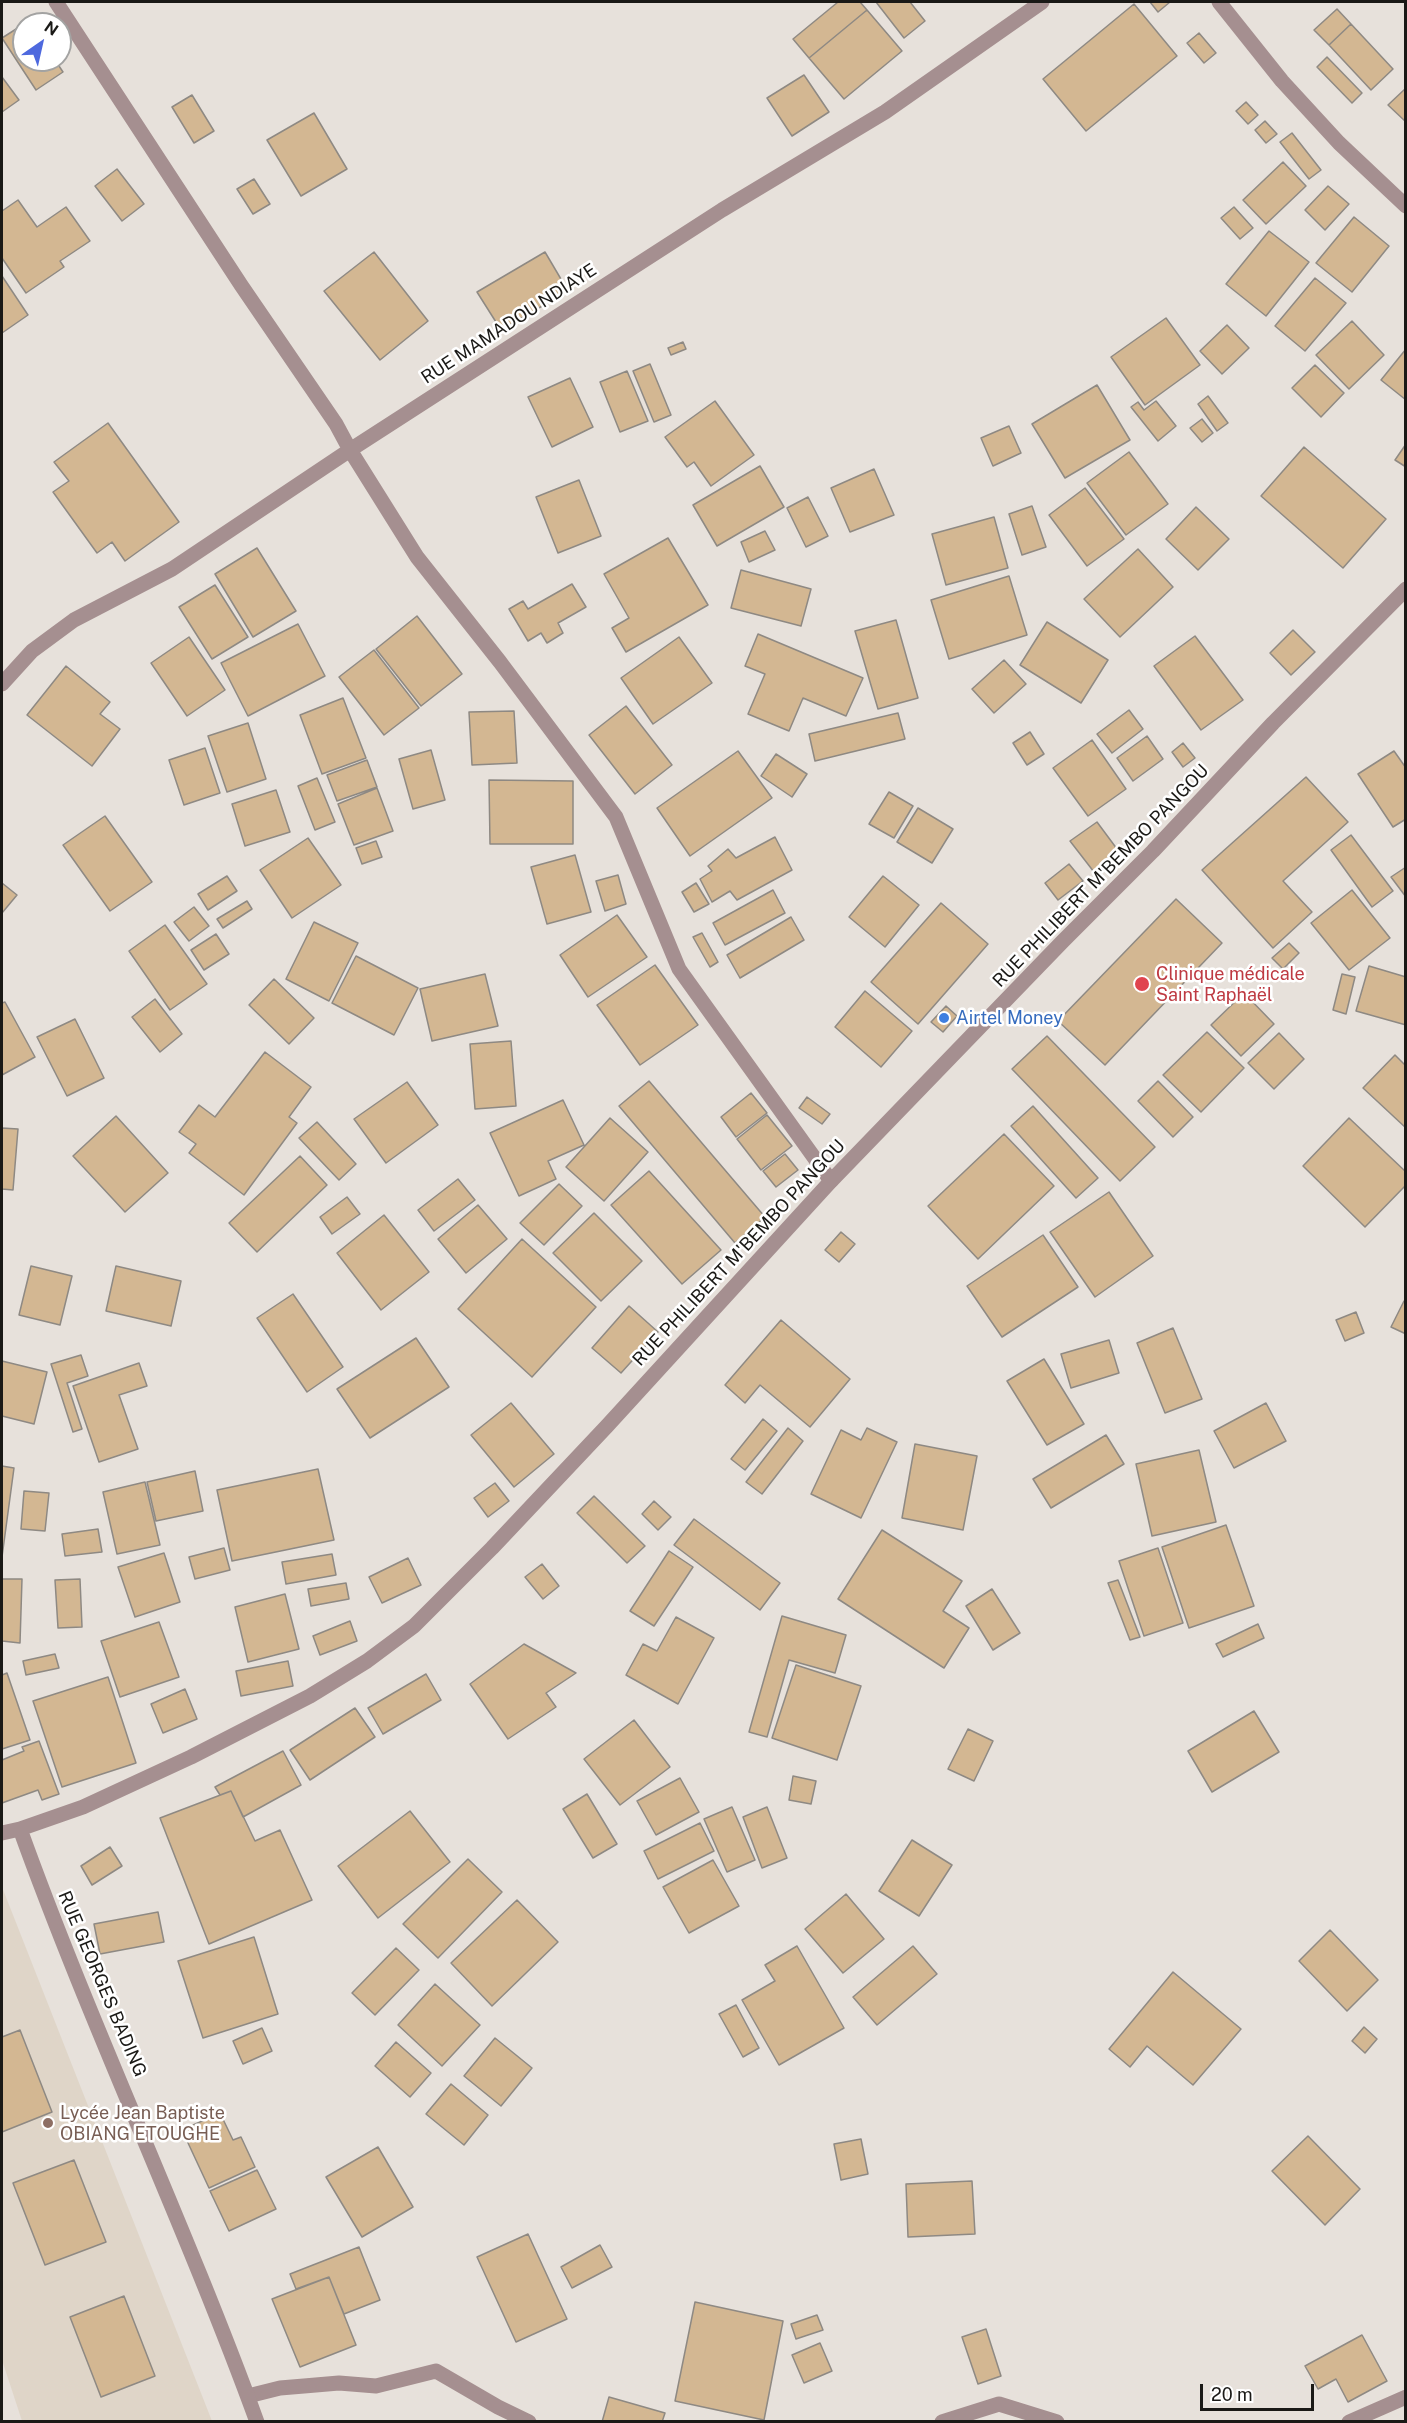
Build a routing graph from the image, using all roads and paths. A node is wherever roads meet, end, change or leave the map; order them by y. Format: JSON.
{"nodes":[{"id":1,"x":56,"y":2,"type":"edge"},
{"id":2,"x":1042,"y":2,"type":"edge"},
{"id":3,"x":1219,"y":2,"type":"edge"},
{"id":4,"x":1406,"y":206,"type":"edge"},
{"id":5,"x":350,"y":450,"type":"junction"},
{"id":6,"x":1406,"y":589,"type":"edge"},
{"id":7,"x":2,"y":684,"type":"edge"},
{"id":8,"x":831,"y":1180,"type":"junction"},
{"id":9,"x":20,"y":1829,"type":"junction"},
{"id":10,"x":2,"y":1833,"type":"edge"},
{"id":11,"x":248,"y":2396,"type":"junction"},
{"id":12,"x":1406,"y":2397,"type":"edge"},
{"id":13,"x":257,"y":2421,"type":"edge"},
{"id":14,"x":529,"y":2421,"type":"edge"},
{"id":15,"x":942,"y":2421,"type":"edge"},
{"id":16,"x":1058,"y":2421,"type":"edge"},
{"id":17,"x":1349,"y":2421,"type":"edge"}],
"edges":[{"from":1,"to":5,"type":"street"},
{"from":2,"to":5,"type":"street","name":"RUE MAMADOU NDIAYE"},
{"from":3,"to":4,"type":"street"},
{"from":5,"to":7,"type":"street","name":"RUE MAMADOU NDIAYE"},
{"from":5,"to":8,"type":"street"},
{"from":6,"to":8,"type":"street","name":"RUE PHILIBERT M'BEMBO PANGOU"},
{"from":8,"to":9,"type":"street","name":"RUE PHILIBERT M'BEMBO PANGOU"},
{"from":9,"to":10,"type":"street","name":"RUE PHILIBERT M'BEMBO PANGOU"},
{"from":9,"to":11,"type":"street","name":"RUE GEORGES BADING"},
{"from":11,"to":13,"type":"street","name":"RUE GEORGES BADING"},
{"from":11,"to":14,"type":"street"},
{"from":12,"to":17,"type":"street"},
{"from":15,"to":16,"type":"street"}]}
